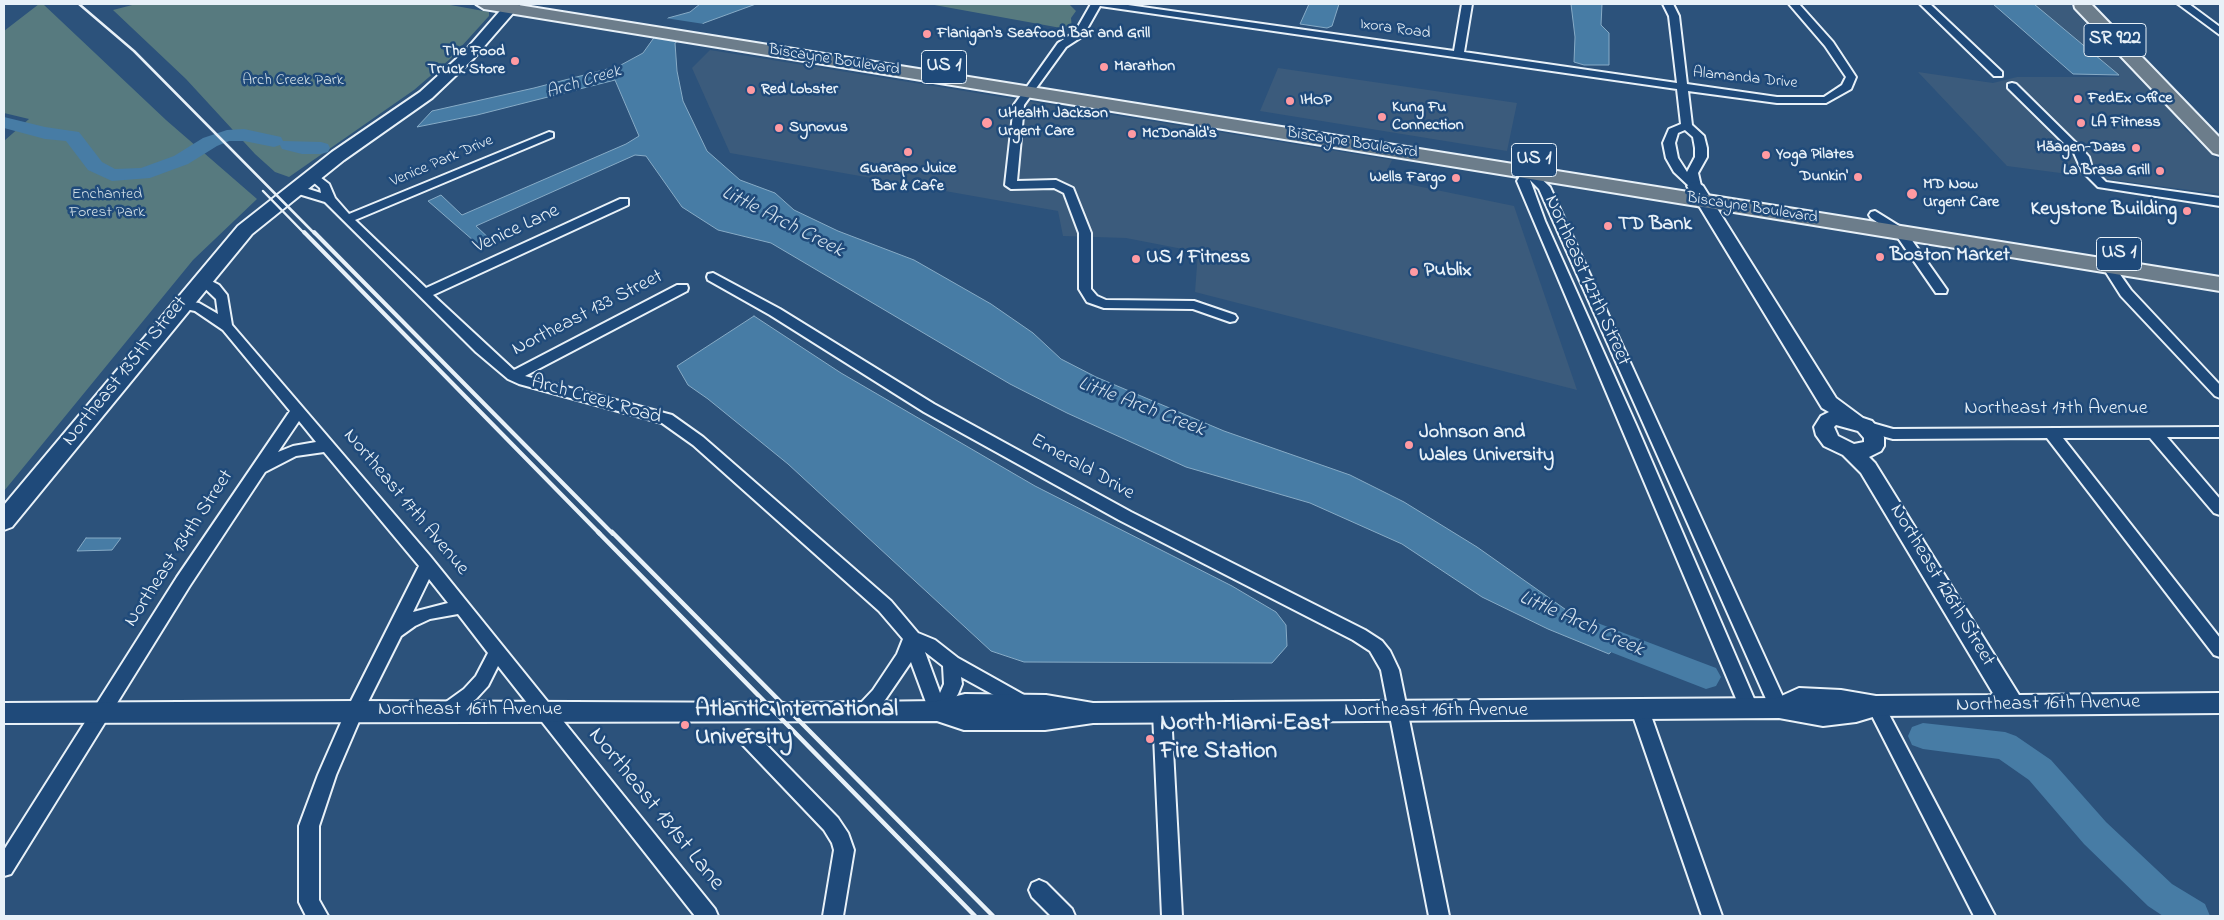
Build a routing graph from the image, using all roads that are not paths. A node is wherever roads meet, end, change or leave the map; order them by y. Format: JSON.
{"nodes":[{"id":1,"x":484,"y":4,"type":"edge"},
{"id":2,"x":549,"y":4,"type":"edge"},
{"id":3,"x":1096,"y":4,"type":"edge"},
{"id":4,"x":1102,"y":4,"type":"edge"},
{"id":5,"x":1467,"y":4,"type":"edge"},
{"id":6,"x":1668,"y":4,"type":"edge"},
{"id":7,"x":1794,"y":4,"type":"edge"},
{"id":8,"x":1925,"y":4,"type":"edge"},
{"id":9,"x":2082,"y":4,"type":"edge"},
{"id":10,"x":2088,"y":4,"type":"edge"},
{"id":11,"x":2183,"y":4,"type":"edge"},
{"id":12,"x":513,"y":6,"type":"edge"},
{"id":13,"x":656,"y":26,"type":"junction"},
{"id":14,"x":2220,"y":32,"type":"edge"},
{"id":15,"x":1460,"y":54,"type":"junction"},
{"id":16,"x":1998,"y":74,"type":"dead end"},
{"id":17,"x":2158,"y":80,"type":"junction"},
{"id":18,"x":2012,"y":86,"type":"dead end"},
{"id":19,"x":1032,"y":87,"type":"junction"},
{"id":20,"x":1683,"y":88,"type":"junction"},
{"id":21,"x":1686,"y":126,"type":"junction"},
{"id":22,"x":2220,"y":134,"type":"edge"},
{"id":23,"x":549,"y":135,"type":"dead end"},
{"id":24,"x":2220,"y":148,"type":"edge"},
{"id":25,"x":338,"y":156,"type":"junction"},
{"id":26,"x":1514,"y":157,"type":"junction"},
{"id":27,"x":1468,"y":163,"type":"junction"},
{"id":28,"x":1580,"y":168,"type":"junction"},
{"id":29,"x":1528,"y":172,"type":"junction"},
{"id":30,"x":312,"y":176,"type":"junction"},
{"id":31,"x":296,"y":189,"type":"junction"},
{"id":32,"x":1700,"y":194,"type":"junction"},
{"id":33,"x":329,"y":199,"type":"junction"},
{"id":34,"x":624,"y":202,"type":"dead end"},
{"id":35,"x":2220,"y":202,"type":"edge"},
{"id":36,"x":1875,"y":215,"type":"junction"},
{"id":37,"x":347,"y":219,"type":"junction"},
{"id":38,"x":250,"y":225,"type":"junction"},
{"id":39,"x":1900,"y":232,"type":"junction"},
{"id":40,"x":2108,"y":266,"type":"junction"},
{"id":41,"x":2220,"y":270,"type":"edge"},
{"id":42,"x":714,"y":277,"type":"dead end"},
{"id":43,"x":202,"y":280,"type":"junction"},
{"id":44,"x":2220,"y":284,"type":"edge"},
{"id":45,"x":682,"y":288,"type":"dead end"},
{"id":46,"x":1942,"y":290,"type":"dead end"},
{"id":47,"x":425,"y":293,"type":"junction"},
{"id":48,"x":181,"y":304,"type":"junction"},
{"id":49,"x":1230,"y":318,"type":"dead end"},
{"id":50,"x":226,"y":327,"type":"junction"},
{"id":51,"x":513,"y":376,"type":"junction"},
{"id":52,"x":2220,"y":393,"type":"edge"},
{"id":53,"x":298,"y":411,"type":"junction"},
{"id":54,"x":1825,"y":423,"type":"junction"},
{"id":55,"x":1860,"y":423,"type":"junction"},
{"id":56,"x":1630,"y":427,"type":"junction"},
{"id":57,"x":2154,"y":432,"type":"junction"},
{"id":58,"x":2220,"y":432,"type":"edge"},
{"id":59,"x":1893,"y":434,"type":"junction"},
{"id":60,"x":2052,"y":434,"type":"junction"},
{"id":61,"x":1661,"y":435,"type":"junction"},
{"id":62,"x":329,"y":446,"type":"junction"},
{"id":63,"x":1871,"y":455,"type":"junction"},
{"id":64,"x":255,"y":472,"type":"junction"},
{"id":65,"x":2220,"y":509,"type":"edge"},
{"id":66,"x":4,"y":521,"type":"edge"},
{"id":67,"x":1682,"y":550,"type":"junction"},
{"id":68,"x":1707,"y":550,"type":"junction"},
{"id":69,"x":428,"y":565,"type":"junction"},
{"id":70,"x":461,"y":608,"type":"junction"},
{"id":71,"x":394,"y":632,"type":"junction"},
{"id":72,"x":912,"y":638,"type":"junction"},
{"id":73,"x":2220,"y":650,"type":"edge"},
{"id":74,"x":497,"y":652,"type":"junction"},
{"id":75,"x":952,"y":663,"type":"junction"},
{"id":76,"x":1027,"y":705,"type":"junction"},
{"id":77,"x":2013,"y":705,"type":"junction"},
{"id":78,"x":1876,"y":706,"type":"junction"},
{"id":79,"x":2219,"y":706,"type":"edge"},
{"id":80,"x":1749,"y":708,"type":"junction"},
{"id":81,"x":1779,"y":708,"type":"junction"},
{"id":82,"x":356,"y":710,"type":"junction"},
{"id":83,"x":1640,"y":710,"type":"junction"},
{"id":84,"x":937,"y":711,"type":"junction"},
{"id":85,"x":446,"y":712,"type":"junction"},
{"id":86,"x":545,"y":712,"type":"junction"},
{"id":87,"x":863,"y":712,"type":"junction"},
{"id":88,"x":1398,"y":712,"type":"junction"},
{"id":89,"x":4,"y":713,"type":"edge"},
{"id":90,"x":1093,"y":713,"type":"junction"},
{"id":91,"x":1162,"y":713,"type":"junction"},
{"id":92,"x":101,"y":714,"type":"junction"},
{"id":93,"x":748,"y":738,"type":"dead end"},
{"id":94,"x":4,"y":867,"type":"edge"},
{"id":95,"x":1039,"y":890,"type":"dead end"},
{"id":96,"x":318,"y":916,"type":"edge"},
{"id":97,"x":708,"y":916,"type":"edge"},
{"id":98,"x":833,"y":916,"type":"edge"},
{"id":99,"x":1065,"y":916,"type":"edge"},
{"id":100,"x":1172,"y":916,"type":"edge"},
{"id":101,"x":1439,"y":916,"type":"edge"},
{"id":102,"x":1712,"y":916,"type":"edge"},
{"id":103,"x":1985,"y":916,"type":"edge"}],
"edges":[{"from":1,"to":12,"type":"main road","name":"Biscayne Boulevard","number":"US 1"},
{"from":2,"to":13,"type":"main road","name":"Biscayne Boulevard","number":"US 1"},
{"from":3,"to":19,"type":"street"},
{"from":4,"to":15,"type":"street","name":"Ixora Road"},
{"from":5,"to":15,"type":"street"},
{"from":6,"to":20,"type":"street"},
{"from":7,"to":20,"type":"street","name":"Alamanda Drive"},
{"from":8,"to":16,"type":"street"},
{"from":9,"to":17,"type":"main road","number":"SR 922"},
{"from":10,"to":17,"type":"main road","number":"SR 922"},
{"from":11,"to":14,"type":"street"},
{"from":12,"to":13,"type":"main road","name":"Biscayne Boulevard","number":"US 1"},
{"from":12,"to":25,"type":"main road","name":"Northeast 135th Street"},
{"from":13,"to":19,"type":"main road","name":"Biscayne Boulevard","number":"US 1"},
{"from":15,"to":20,"type":"street","name":"Ixora Road"},
{"from":17,"to":22,"type":"main road"},
{"from":17,"to":24,"type":"main road","number":"SR 922"},
{"from":18,"to":35,"type":"street"},
{"from":19,"to":26,"type":"main road","name":"Biscayne Boulevard","number":"US 1"},
{"from":19,"to":27,"type":"main road","name":"Biscayne Boulevard","number":"US 1"},
{"from":19,"to":49,"type":"street"},
{"from":20,"to":21,"type":"street"},
{"from":21,"to":32,"type":"street"},
{"from":21,"to":32,"type":"street"},
{"from":23,"to":37,"type":"street","name":"Venice Park Drive"},
{"from":25,"to":30,"type":"main road","name":"Northeast 135th Street"},
{"from":25,"to":38,"type":"main road","name":"Northeast 135th Street"},
{"from":26,"to":27,"type":"main road"},
{"from":26,"to":28,"type":"main road","name":"Biscayne Boulevard","number":"US 1"},
{"from":27,"to":29,"type":"main road","name":"Biscayne Boulevard","number":"US 1"},
{"from":28,"to":29,"type":"main road"},
{"from":28,"to":32,"type":"main road","name":"Biscayne Boulevard","number":"US 1"},
{"from":29,"to":32,"type":"main road","name":"Biscayne Boulevard","number":"US 1"},
{"from":29,"to":56,"type":"street","name":"Northeast 127th Street"},
{"from":29,"to":61,"type":"street","name":"Northeast 127th Street"},
{"from":30,"to":31,"type":"main road","name":"Northeast 135th Street"},
{"from":30,"to":33,"type":"street","name":"Arch Creek Road"},
{"from":31,"to":33,"type":"street"},
{"from":31,"to":38,"type":"main road","name":"Northeast 135th Street"},
{"from":32,"to":36,"type":"main road","name":"Biscayne Boulevard","number":"US 1"},
{"from":32,"to":39,"type":"main road","name":"Biscayne Boulevard","number":"US 1"},
{"from":32,"to":54,"type":"street"},
{"from":33,"to":37,"type":"street","name":"Arch Creek Road"},
{"from":34,"to":47,"type":"street","name":"Venice Lane"},
{"from":36,"to":39,"type":"street"},
{"from":36,"to":41,"type":"main road","name":"Biscayne Boulevard","number":"US 1"},
{"from":37,"to":47,"type":"street","name":"Arch Creek Road"},
{"from":38,"to":43,"type":"main road","name":"Northeast 135th Street"},
{"from":39,"to":40,"type":"main road","name":"Biscayne Boulevard","number":"US 1"},
{"from":39,"to":46,"type":"street"},
{"from":40,"to":44,"type":"main road","name":"Biscayne Boulevard","number":"US 1"},
{"from":40,"to":52,"type":"street"},
{"from":42,"to":88,"type":"street","name":"Emerald Drive"},
{"from":43,"to":48,"type":"main road","name":"Northeast 135th Street"},
{"from":43,"to":50,"type":"street"},
{"from":45,"to":51,"type":"street","name":"Northeast 133 Street"},
{"from":47,"to":51,"type":"street","name":"Arch Creek Road"},
{"from":48,"to":50,"type":"street","name":"Northeast 17th Avenue"},
{"from":48,"to":66,"type":"main road","name":"Northeast 135th Street"},
{"from":50,"to":53,"type":"street","name":"Northeast 17th Avenue"},
{"from":51,"to":72,"type":"street","name":"Arch Creek Road"},
{"from":53,"to":62,"type":"street","name":"Northeast 17th Avenue"},
{"from":53,"to":64,"type":"street","name":"Northeast 134th Street"},
{"from":54,"to":55,"type":"street"},
{"from":54,"to":63,"type":"street","name":"Northeast 126th Street"},
{"from":55,"to":59,"type":"street","name":"Northeast 17th Avenue"},
{"from":55,"to":63,"type":"street"},
{"from":56,"to":61,"type":"street"},
{"from":56,"to":67,"type":"street","name":"Northeast 127th Street"},
{"from":57,"to":58,"type":"street","name":"Northeast 17th Avenue"},
{"from":57,"to":60,"type":"street","name":"Northeast 17th Avenue"},
{"from":57,"to":65,"type":"street"},
{"from":59,"to":60,"type":"street","name":"Northeast 17th Avenue"},
{"from":59,"to":63,"type":"street"},
{"from":60,"to":73,"type":"street"},
{"from":61,"to":68,"type":"street","name":"Northeast 127th Street"},
{"from":62,"to":64,"type":"street"},
{"from":62,"to":69,"type":"street","name":"Northeast 17th Avenue"},
{"from":63,"to":77,"type":"street","name":"Northeast 126th Street"},
{"from":64,"to":92,"type":"street","name":"Northeast 134th Street"},
{"from":67,"to":68,"type":"street"},
{"from":67,"to":80,"type":"street","name":"Northeast 127th Street"},
{"from":68,"to":81,"type":"street","name":"Northeast 127th Street"},
{"from":69,"to":70,"type":"street","name":"Northeast 17th Avenue"},
{"from":69,"to":71,"type":"street"},
{"from":70,"to":71,"type":"street"},
{"from":70,"to":74,"type":"street","name":"Northeast 17th Avenue"},
{"from":71,"to":82,"type":"street"},
{"from":72,"to":75,"type":"street","name":"Arch Creek Road"},
{"from":72,"to":84,"type":"street","name":"Arch Creek Road"},
{"from":72,"to":87,"type":"street"},
{"from":74,"to":85,"type":"street"},
{"from":74,"to":86,"type":"street","name":"Northeast 17th Avenue"},
{"from":75,"to":76,"type":"street","name":"Arch Creek Road"},
{"from":75,"to":84,"type":"street"},
{"from":76,"to":84,"type":"street","name":"Northeast 16th Avenue"},
{"from":76,"to":90,"type":"street","name":"Northeast 16th Avenue"},
{"from":77,"to":78,"type":"street","name":"Northeast 16th Avenue"},
{"from":77,"to":79,"type":"street","name":"Northeast 16th Avenue"},
{"from":78,"to":81,"type":"street","name":"Northeast 16th Avenue"},
{"from":78,"to":103,"type":"street"},
{"from":80,"to":81,"type":"street","name":"Northeast 16th Avenue"},
{"from":80,"to":83,"type":"street","name":"Northeast 16th Avenue"},
{"from":82,"to":85,"type":"street","name":"Northeast 16th Avenue"},
{"from":82,"to":92,"type":"street","name":"Northeast 16th Avenue"},
{"from":82,"to":96,"type":"street"},
{"from":83,"to":88,"type":"street","name":"Northeast 16th Avenue"},
{"from":83,"to":102,"type":"street"},
{"from":84,"to":87,"type":"street","name":"Northeast 16th Avenue"},
{"from":84,"to":90,"type":"street","name":"Northeast 16th Avenue"},
{"from":85,"to":86,"type":"street","name":"Northeast 16th Avenue"},
{"from":86,"to":87,"type":"street","name":"Northeast 16th Avenue"},
{"from":86,"to":97,"type":"street","name":"Northeast 131st Lane"},
{"from":88,"to":91,"type":"street","name":"Northeast 16th Avenue"},
{"from":88,"to":101,"type":"street","name":"Emerald Drive"},
{"from":89,"to":92,"type":"street","name":"Northeast 16th Avenue"},
{"from":90,"to":91,"type":"street","name":"Northeast 16th Avenue"},
{"from":91,"to":100,"type":"street"},
{"from":92,"to":94,"type":"street","name":"Northeast 134th Street"},
{"from":93,"to":98,"type":"street"},
{"from":95,"to":99,"type":"street"}]}
